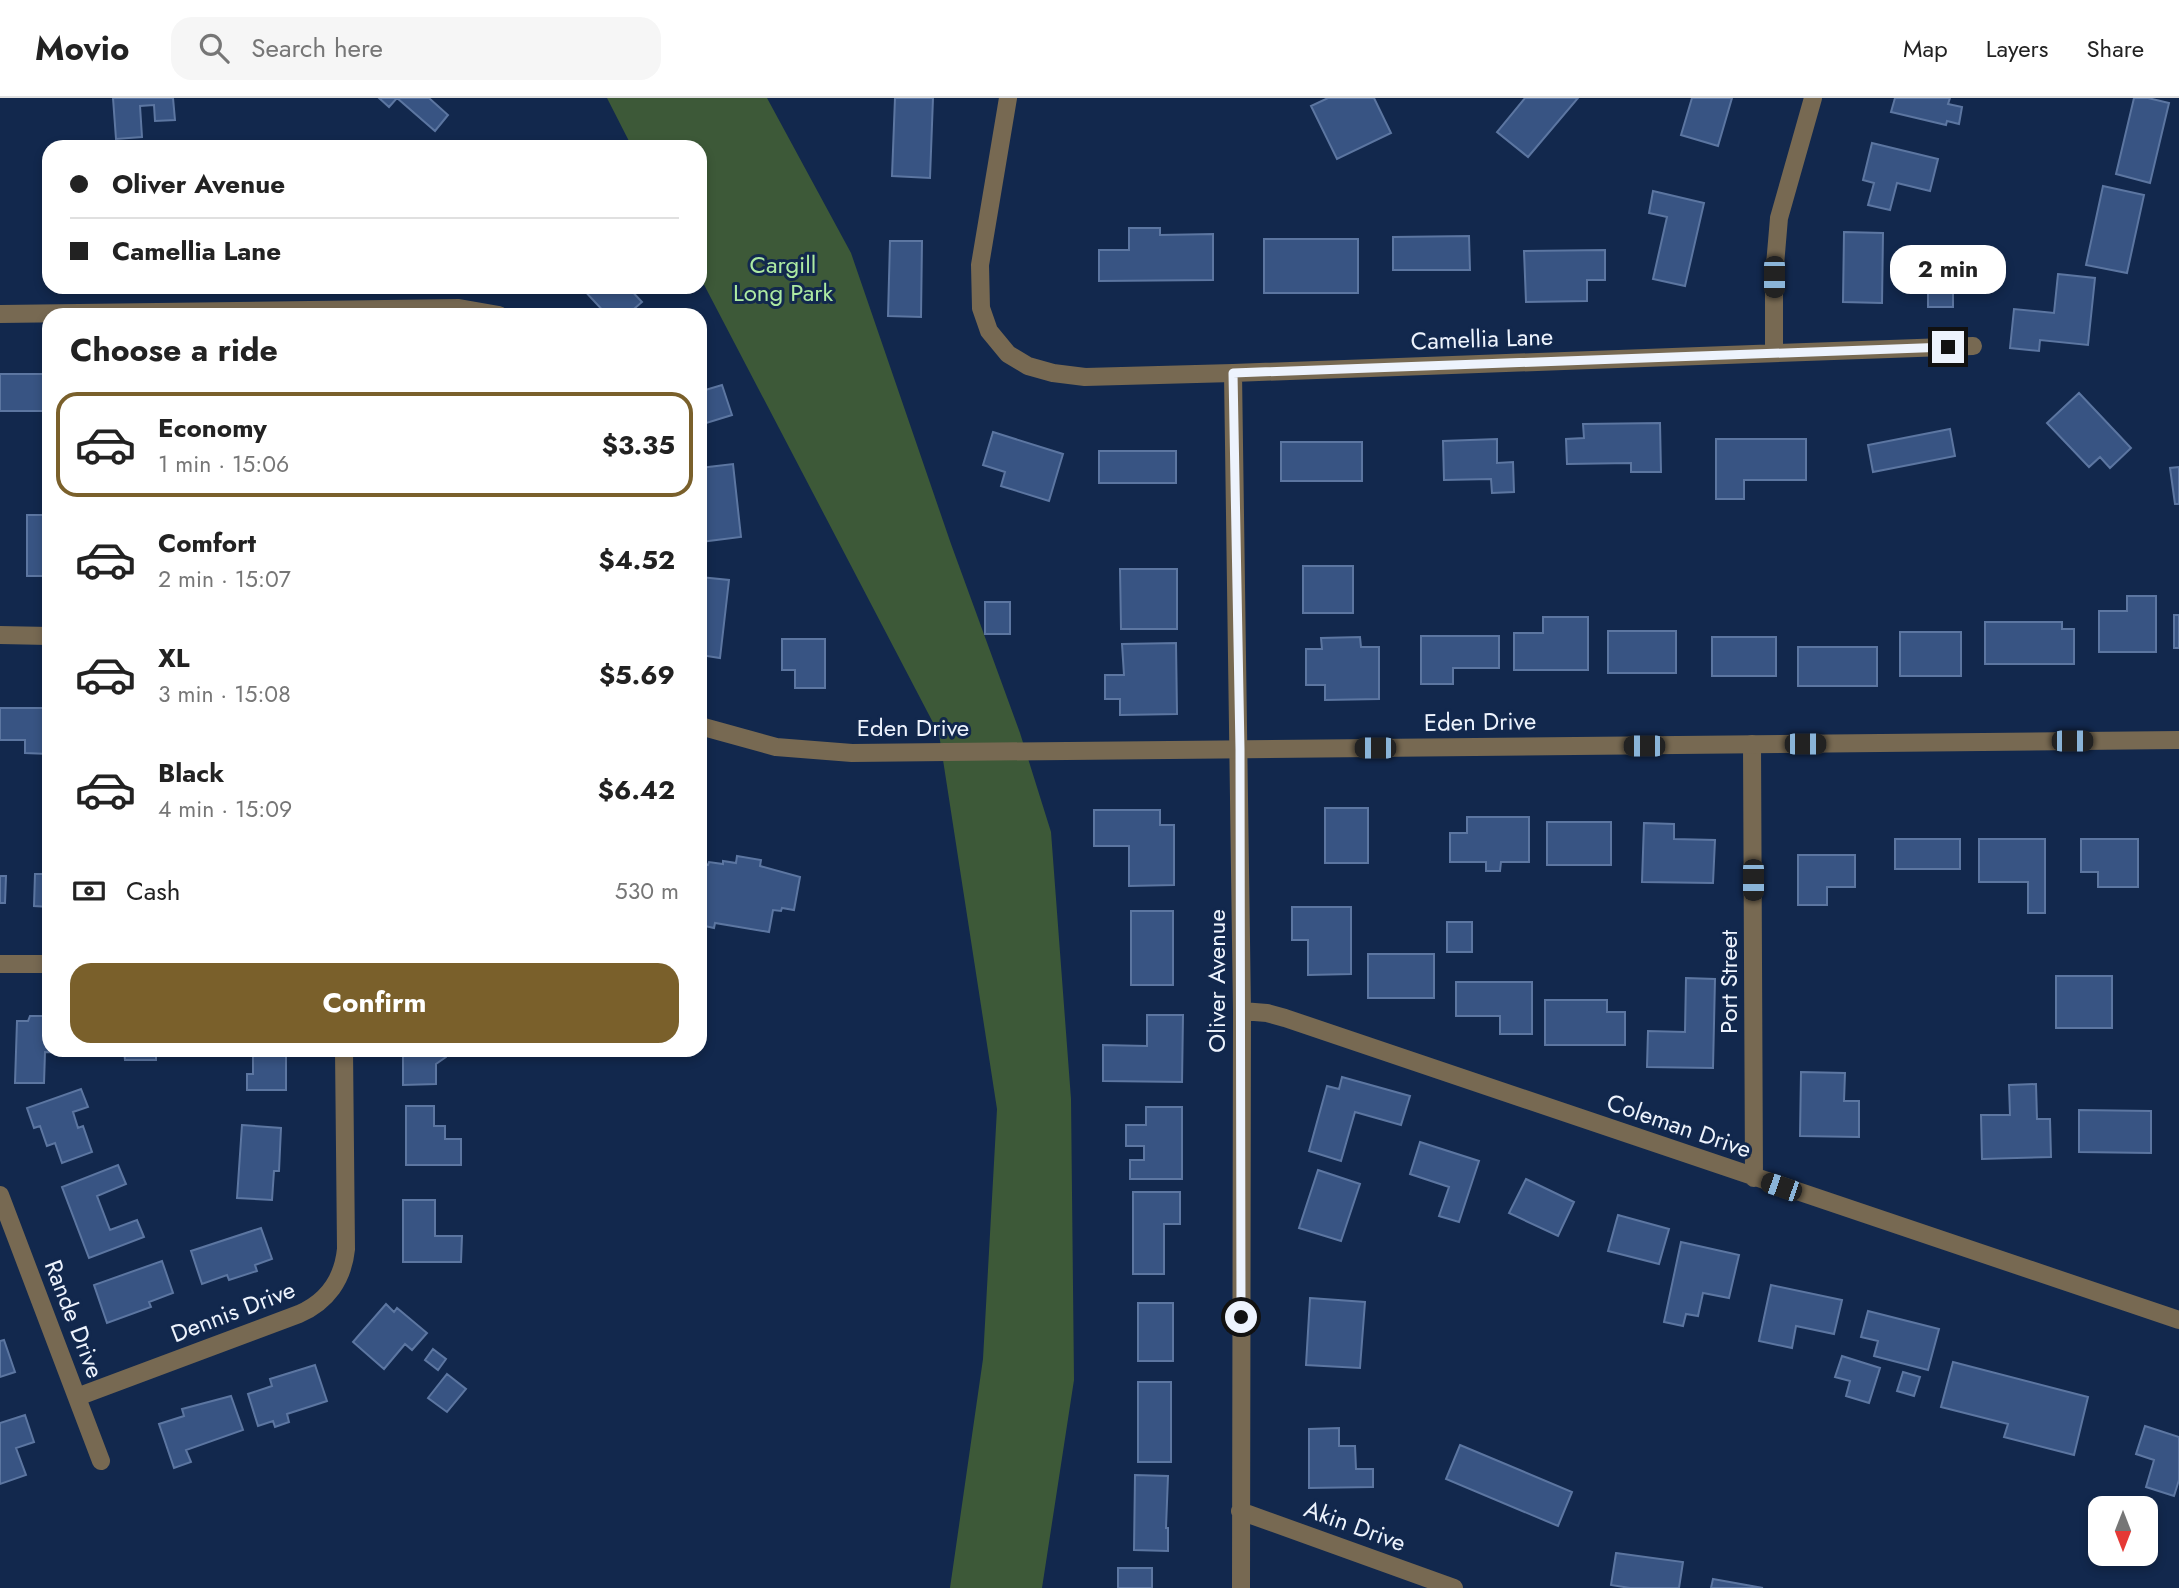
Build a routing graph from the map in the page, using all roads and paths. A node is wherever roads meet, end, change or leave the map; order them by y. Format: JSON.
{"nodes":[{"id":1,"x":1008,"y":98,"type":"edge"},
{"id":2,"x":1813,"y":98,"type":"edge"},
{"id":3,"x":42,"y":313,"type":"edge"},
{"id":4,"x":0,"y":314,"type":"edge"},
{"id":5,"x":1973,"y":346,"type":"dead end"},
{"id":6,"x":1774,"y":352,"type":"junction"},
{"id":7,"x":1233,"y":373,"type":"junction"},
{"id":8,"x":0,"y":635,"type":"edge"},
{"id":9,"x":42,"y":636,"type":"edge"},
{"id":10,"x":707,"y":728,"type":"edge"},
{"id":11,"x":2179,"y":740,"type":"edge"},
{"id":12,"x":1752,"y":744,"type":"junction"},
{"id":13,"x":1240,"y":749,"type":"junction"},
{"id":14,"x":0,"y":964,"type":"edge"},
{"id":15,"x":42,"y":964,"type":"edge"},
{"id":16,"x":1242,"y":1011,"type":"junction"},
{"id":17,"x":344,"y":1057,"type":"edge"},
{"id":18,"x":1754,"y":1178,"type":"junction"},
{"id":19,"x":0,"y":1195,"type":"edge"},
{"id":20,"x":2179,"y":1320,"type":"edge"},
{"id":21,"x":77,"y":1397,"type":"junction"},
{"id":22,"x":101,"y":1461,"type":"dead end"},
{"id":23,"x":1240,"y":1511,"type":"junction"},
{"id":24,"x":1241,"y":1588,"type":"edge"},
{"id":25,"x":1454,"y":1588,"type":"edge"}],
"edges":[{"from":1,"to":7,"type":"street","name":"Camellia Lane"},
{"from":2,"to":6,"type":"street"},
{"from":3,"to":4,"type":"street"},
{"from":5,"to":6,"type":"street","name":"Camellia Lane"},
{"from":6,"to":7,"type":"street","name":"Camellia Lane"},
{"from":7,"to":13,"type":"street","name":"Oliver Avenue"},
{"from":8,"to":9,"type":"street"},
{"from":10,"to":13,"type":"street","name":"Eden Drive"},
{"from":11,"to":12,"type":"street","name":"Eden Drive"},
{"from":12,"to":13,"type":"street","name":"Eden Drive"},
{"from":12,"to":18,"type":"street","name":"Port Street"},
{"from":13,"to":16,"type":"street","name":"Oliver Avenue"},
{"from":14,"to":15,"type":"street"},
{"from":16,"to":18,"type":"street","name":"Coleman Drive"},
{"from":16,"to":23,"type":"street","name":"Oliver Avenue"},
{"from":17,"to":21,"type":"street","name":"Dennis Drive"},
{"from":18,"to":20,"type":"street","name":"Coleman Drive"},
{"from":19,"to":21,"type":"street","name":"Rande Drive"},
{"from":21,"to":22,"type":"street","name":"Rande Drive"},
{"from":23,"to":24,"type":"street","name":"Oliver Avenue"},
{"from":23,"to":25,"type":"street","name":"Akin Drive"}]}
